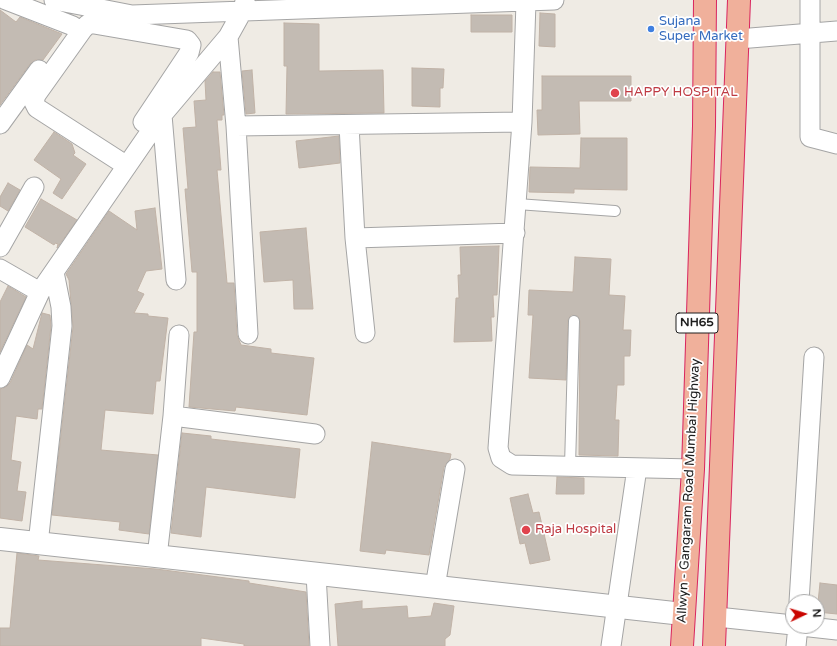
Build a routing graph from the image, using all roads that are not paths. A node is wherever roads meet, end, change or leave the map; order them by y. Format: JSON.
{"nodes":[{"id":1,"x":6,"y":0,"type":"edge"},
{"id":2,"x":54,"y":0,"type":"edge"},
{"id":3,"x":554,"y":0,"type":"edge"},
{"id":4,"x":705,"y":0,"type":"edge"},
{"id":5,"x":739,"y":0,"type":"edge"},
{"id":6,"x":810,"y":0,"type":"edge"},
{"id":7,"x":526,"y":2,"type":"junction"},
{"id":8,"x":362,"y":4,"type":"edge"},
{"id":9,"x":244,"y":5,"type":"edge"},
{"id":10,"x":87,"y":7,"type":"junction"},
{"id":11,"x":131,"y":8,"type":"edge"},
{"id":12,"x":73,"y":26,"type":"junction"},
{"id":13,"x":837,"y":31,"type":"edge"},
{"id":14,"x":810,"y":32,"type":"junction"},
{"id":15,"x":228,"y":37,"type":"junction"},
{"id":16,"x":738,"y":39,"type":"junction"},
{"id":17,"x":152,"y":122,"type":"junction"},
{"id":18,"x":522,"y":122,"type":"junction"},
{"id":19,"x":0,"y":124,"type":"edge"},
{"id":20,"x":349,"y":125,"type":"junction"},
{"id":21,"x":236,"y":126,"type":"junction"},
{"id":22,"x":837,"y":144,"type":"edge"},
{"id":23,"x":122,"y":162,"type":"junction"},
{"id":24,"x":34,"y":187,"type":"dead end"},
{"id":25,"x":517,"y":204,"type":"junction"},
{"id":26,"x":616,"y":211,"type":"dead end"},
{"id":27,"x":514,"y":233,"type":"junction"},
{"id":28,"x":355,"y":238,"type":"junction"},
{"id":29,"x":0,"y":247,"type":"edge"},
{"id":30,"x":0,"y":269,"type":"edge"},
{"id":31,"x":54,"y":272,"type":"junction"},
{"id":32,"x":176,"y":280,"type":"dead end"},
{"id":33,"x":40,"y":292,"type":"junction"},
{"id":34,"x":574,"y":321,"type":"dead end"},
{"id":35,"x":365,"y":333,"type":"dead end"},
{"id":36,"x":248,"y":334,"type":"dead end"},
{"id":37,"x":179,"y":335,"type":"dead end"},
{"id":38,"x":814,"y":357,"type":"dead end"},
{"id":39,"x":0,"y":378,"type":"edge"},
{"id":40,"x":173,"y":416,"type":"junction"},
{"id":41,"x":315,"y":434,"type":"dead end"},
{"id":42,"x":570,"y":466,"type":"junction"},
{"id":43,"x":637,"y":468,"type":"junction"},
{"id":44,"x":455,"y":469,"type":"dead end"},
{"id":45,"x":693,"y":469,"type":"junction"},
{"id":46,"x":0,"y":539,"type":"edge"},
{"id":47,"x":38,"y":544,"type":"junction"},
{"id":48,"x":157,"y":557,"type":"junction"},
{"id":49,"x":316,"y":574,"type":"junction"},
{"id":50,"x":435,"y":587,"type":"junction"},
{"id":51,"x":799,"y":594,"type":"edge"},
{"id":52,"x":618,"y":606,"type":"junction"},
{"id":53,"x":683,"y":614,"type":"junction"},
{"id":54,"x":717,"y":617,"type":"junction"},
{"id":55,"x":785,"y":624,"type":"edge"},
{"id":56,"x":825,"y":629,"type":"edge"},
{"id":57,"x":837,"y":630,"type":"edge"},
{"id":58,"x":797,"y":634,"type":"edge"},
{"id":59,"x":320,"y":646,"type":"edge"},
{"id":60,"x":611,"y":646,"type":"edge"},
{"id":61,"x":682,"y":646,"type":"edge"},
{"id":62,"x":714,"y":646,"type":"edge"},
{"id":63,"x":796,"y":646,"type":"edge"}],
"edges":[{"from":1,"to":12,"type":"street"},
{"from":2,"to":10,"type":"street"},
{"from":3,"to":7,"type":"street"},
{"from":4,"to":45,"type":"highway","name":"Allwyn - Gangaram Road Mumbai Highway","number":"NH65"},
{"from":5,"to":16,"type":"highway","number":"NH65"},
{"from":6,"to":14,"type":"street"},
{"from":7,"to":8,"type":"street"},
{"from":7,"to":18,"type":"street"},
{"from":8,"to":9,"type":"street"},
{"from":9,"to":11,"type":"street"},
{"from":9,"to":15,"type":"street"},
{"from":10,"to":11,"type":"street"},
{"from":10,"to":12,"type":"street"},
{"from":12,"to":19,"type":"street"},
{"from":13,"to":14,"type":"street"},
{"from":14,"to":16,"type":"street"},
{"from":14,"to":22,"type":"street"},
{"from":15,"to":17,"type":"street"},
{"from":15,"to":21,"type":"street"},
{"from":16,"to":54,"type":"highway","number":"NH65"},
{"from":17,"to":23,"type":"street"},
{"from":17,"to":23,"type":"street"},
{"from":17,"to":32,"type":"street"},
{"from":18,"to":20,"type":"street"},
{"from":18,"to":25,"type":"street"},
{"from":20,"to":21,"type":"street"},
{"from":20,"to":28,"type":"street"},
{"from":21,"to":36,"type":"street"},
{"from":23,"to":31,"type":"street"},
{"from":24,"to":29,"type":"street"},
{"from":25,"to":26,"type":"lane"},
{"from":25,"to":27,"type":"street"},
{"from":27,"to":28,"type":"street"},
{"from":27,"to":42,"type":"street"},
{"from":28,"to":35,"type":"street"},
{"from":30,"to":33,"type":"street"},
{"from":31,"to":33,"type":"street"},
{"from":31,"to":47,"type":"street"},
{"from":33,"to":39,"type":"street"},
{"from":34,"to":42,"type":"lane"},
{"from":37,"to":40,"type":"street"},
{"from":38,"to":51,"type":"street"},
{"from":40,"to":41,"type":"street"},
{"from":40,"to":48,"type":"street"},
{"from":42,"to":43,"type":"street"},
{"from":43,"to":45,"type":"street"},
{"from":43,"to":52,"type":"street"},
{"from":44,"to":50,"type":"street"},
{"from":45,"to":53,"type":"highway","name":"Allwyn - Gangaram Road Mumbai Highway","number":"NH65"},
{"from":46,"to":47,"type":"street"},
{"from":47,"to":48,"type":"street"},
{"from":48,"to":49,"type":"street"},
{"from":49,"to":50,"type":"street"},
{"from":49,"to":59,"type":"street"},
{"from":50,"to":52,"type":"street"},
{"from":52,"to":53,"type":"street"},
{"from":52,"to":60,"type":"street"},
{"from":53,"to":61,"type":"highway","name":"Allwyn - Gangaram Road Mumbai Highway","number":"NH65"},
{"from":54,"to":55,"type":"street"},
{"from":54,"to":62,"type":"highway","number":"NH65"},
{"from":56,"to":57,"type":"street"},
{"from":58,"to":63,"type":"street"}]}
